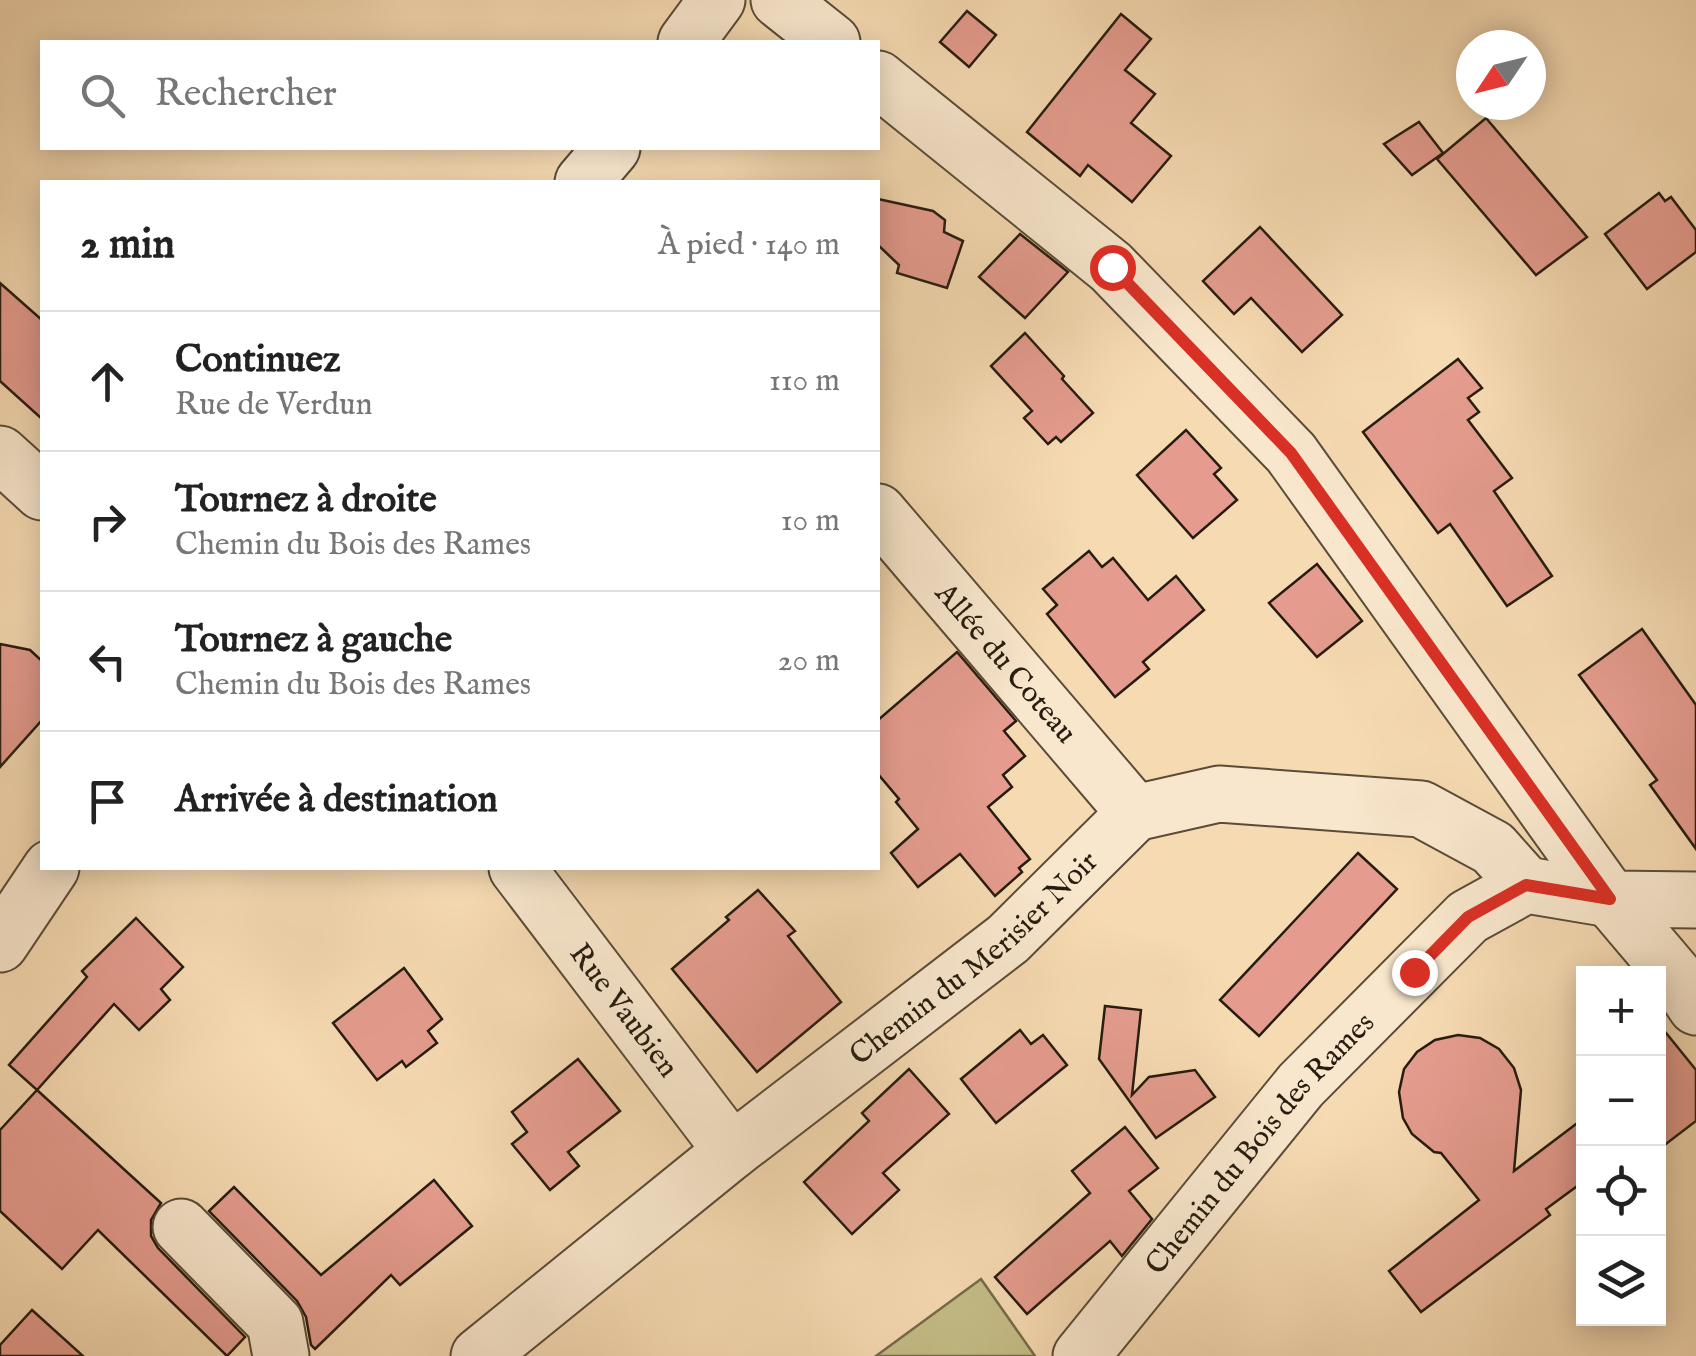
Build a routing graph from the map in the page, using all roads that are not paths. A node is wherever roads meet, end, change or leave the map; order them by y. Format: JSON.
{"nodes":[{"id":1,"x":717,"y":0,"type":"edge"},
{"id":2,"x":779,"y":0,"type":"edge"},
{"id":3,"x":687,"y":40,"type":"edge"},
{"id":4,"x":829,"y":40,"type":"edge"},
{"id":5,"x":880,"y":81,"type":"edge"},
{"id":6,"x":610,"y":150,"type":"edge"},
{"id":7,"x":586,"y":180,"type":"edge"},
{"id":8,"x":0,"y":454,"type":"edge"},
{"id":9,"x":40,"y":490,"type":"edge"},
{"id":10,"x":880,"y":514,"type":"edge"},
{"id":11,"x":1136,"y":813,"type":"junction"},
{"id":12,"x":50,"y":870,"type":"edge"},
{"id":13,"x":519,"y":870,"type":"edge"},
{"id":14,"x":1526,"y":885,"type":"junction"},
{"id":15,"x":1610,"y":899,"type":"junction"},
{"id":16,"x":1696,"y":900,"type":"edge"},
{"id":17,"x":0,"y":944,"type":"edge"},
{"id":18,"x":1696,"y":1007,"type":"edge"},
{"id":19,"x":732,"y":1151,"type":"junction"},
{"id":20,"x":181,"y":1227,"type":"dead end"},
{"id":21,"x":282,"y":1356,"type":"edge"},
{"id":22,"x":479,"y":1356,"type":"edge"},
{"id":23,"x":1081,"y":1356,"type":"edge"}],
"edges":[{"from":1,"to":3,"type":"street"},
{"from":2,"to":4,"type":"street"},
{"from":5,"to":15,"type":"street"},
{"from":6,"to":7,"type":"street"},
{"from":8,"to":9,"type":"street"},
{"from":10,"to":11,"type":"street","name":"Allée du Coteau"},
{"from":11,"to":14,"type":"street"},
{"from":11,"to":19,"type":"street","name":"Chemin du Merisier Noir"},
{"from":12,"to":17,"type":"street"},
{"from":13,"to":19,"type":"street","name":"Rue Vaubien"},
{"from":14,"to":15,"type":"street"},
{"from":14,"to":23,"type":"street","name":"Chemin du Bois des Rames"},
{"from":15,"to":16,"type":"street"},
{"from":15,"to":18,"type":"street"},
{"from":19,"to":22,"type":"street","name":"Chemin du Merisier Noir"},
{"from":20,"to":21,"type":"street"}]}
